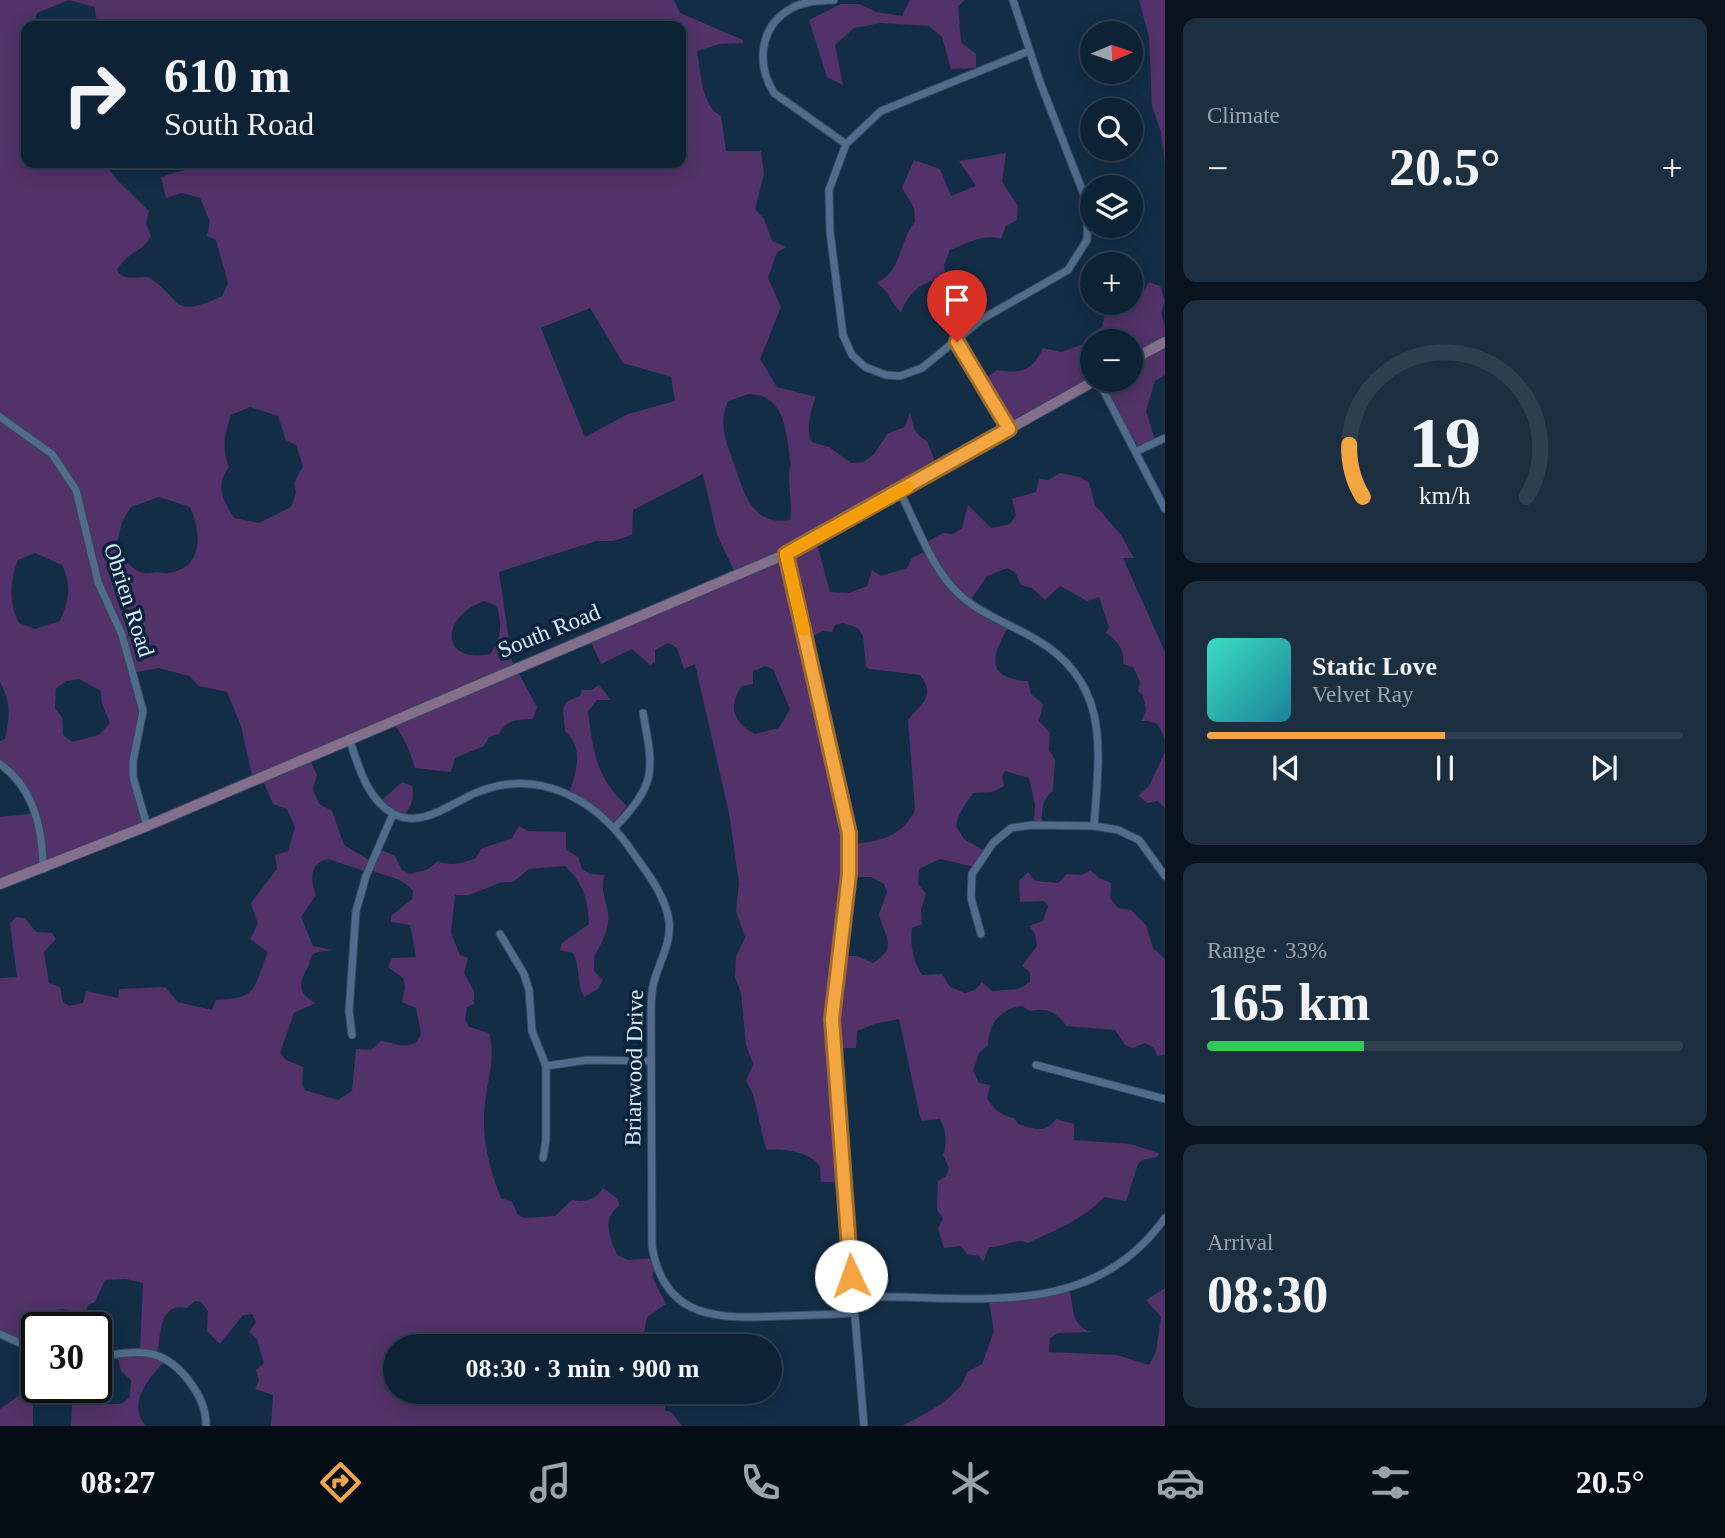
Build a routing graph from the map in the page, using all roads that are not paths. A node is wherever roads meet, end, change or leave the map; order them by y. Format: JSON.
{"nodes":[{"id":1,"x":834,"y":0,"type":"edge"},
{"id":2,"x":1013,"y":0,"type":"edge"},
{"id":3,"x":1029,"y":51,"type":"junction"},
{"id":4,"x":846,"y":144,"type":"junction"},
{"id":5,"x":957,"y":342,"type":"junction"},
{"id":6,"x":1165,"y":342,"type":"edge"},
{"id":7,"x":1143,"y":354,"type":"edge"},
{"id":8,"x":1080,"y":389,"type":"edge"},
{"id":9,"x":1104,"y":392,"type":"edge"},
{"id":10,"x":0,"y":417,"type":"edge"},
{"id":11,"x":1009,"y":429,"type":"junction"},
{"id":12,"x":1165,"y":438,"type":"edge"},
{"id":13,"x":1137,"y":451,"type":"junction"},
{"id":14,"x":900,"y":492,"type":"junction"},
{"id":15,"x":1165,"y":509,"type":"edge"},
{"id":16,"x":786,"y":554,"type":"junction"},
{"id":17,"x":643,"y":713,"type":"dead end"},
{"id":18,"x":349,"y":738,"type":"junction"},
{"id":19,"x":0,"y":764,"type":"edge"},
{"id":20,"x":393,"y":814,"type":"junction"},
{"id":21,"x":147,"y":826,"type":"junction"},
{"id":22,"x":1094,"y":826,"type":"junction"},
{"id":23,"x":615,"y":827,"type":"junction"},
{"id":24,"x":43,"y":869,"type":"junction"},
{"id":25,"x":1165,"y":876,"type":"edge"},
{"id":26,"x":0,"y":884,"type":"edge"},
{"id":27,"x":500,"y":934,"type":"dead end"},
{"id":28,"x":981,"y":934,"type":"dead end"},
{"id":29,"x":352,"y":1035,"type":"dead end"},
{"id":30,"x":651,"y":1061,"type":"junction"},
{"id":31,"x":1035,"y":1065,"type":"dead end"},
{"id":32,"x":546,"y":1066,"type":"junction"},
{"id":33,"x":1165,"y":1099,"type":"edge"},
{"id":34,"x":543,"y":1158,"type":"dead end"},
{"id":35,"x":1165,"y":1218,"type":"edge"},
{"id":36,"x":852,"y":1297,"type":"junction"},
{"id":37,"x":852,"y":1313,"type":"junction"},
{"id":38,"x":0,"y":1334,"type":"edge"},
{"id":39,"x":21,"y":1344,"type":"edge"},
{"id":40,"x":112,"y":1355,"type":"edge"},
{"id":41,"x":206,"y":1426,"type":"edge"},
{"id":42,"x":864,"y":1426,"type":"edge"}],
"edges":[{"from":1,"to":4,"type":"street"},
{"from":2,"to":3,"type":"street"},
{"from":3,"to":4,"type":"street"},
{"from":3,"to":5,"type":"street"},
{"from":4,"to":5,"type":"street"},
{"from":5,"to":11,"type":"street"},
{"from":6,"to":7,"type":"street"},
{"from":8,"to":11,"type":"street","name":"South Road"},
{"from":9,"to":13,"type":"street"},
{"from":10,"to":21,"type":"street","name":"Obrien Road"},
{"from":11,"to":14,"type":"street","name":"South Road"},
{"from":12,"to":13,"type":"street"},
{"from":13,"to":15,"type":"street"},
{"from":14,"to":16,"type":"street","name":"South Road"},
{"from":14,"to":22,"type":"street"},
{"from":16,"to":18,"type":"street","name":"South Road"},
{"from":16,"to":36,"type":"street"},
{"from":17,"to":23,"type":"street"},
{"from":18,"to":20,"type":"street"},
{"from":18,"to":21,"type":"street","name":"South Road"},
{"from":19,"to":24,"type":"street"},
{"from":20,"to":23,"type":"street","name":"Briarwood Drive"},
{"from":20,"to":29,"type":"street"},
{"from":21,"to":24,"type":"street","name":"South Road"},
{"from":22,"to":25,"type":"street"},
{"from":22,"to":28,"type":"street"},
{"from":23,"to":30,"type":"street","name":"Briarwood Drive"},
{"from":24,"to":26,"type":"street","name":"South Road"},
{"from":27,"to":32,"type":"street"},
{"from":30,"to":32,"type":"street"},
{"from":30,"to":37,"type":"street","name":"Briarwood Drive"},
{"from":31,"to":33,"type":"street"},
{"from":32,"to":34,"type":"street"},
{"from":35,"to":36,"type":"street"},
{"from":36,"to":37,"type":"street"},
{"from":37,"to":42,"type":"street"},
{"from":38,"to":39,"type":"street"},
{"from":40,"to":41,"type":"street"}]}
